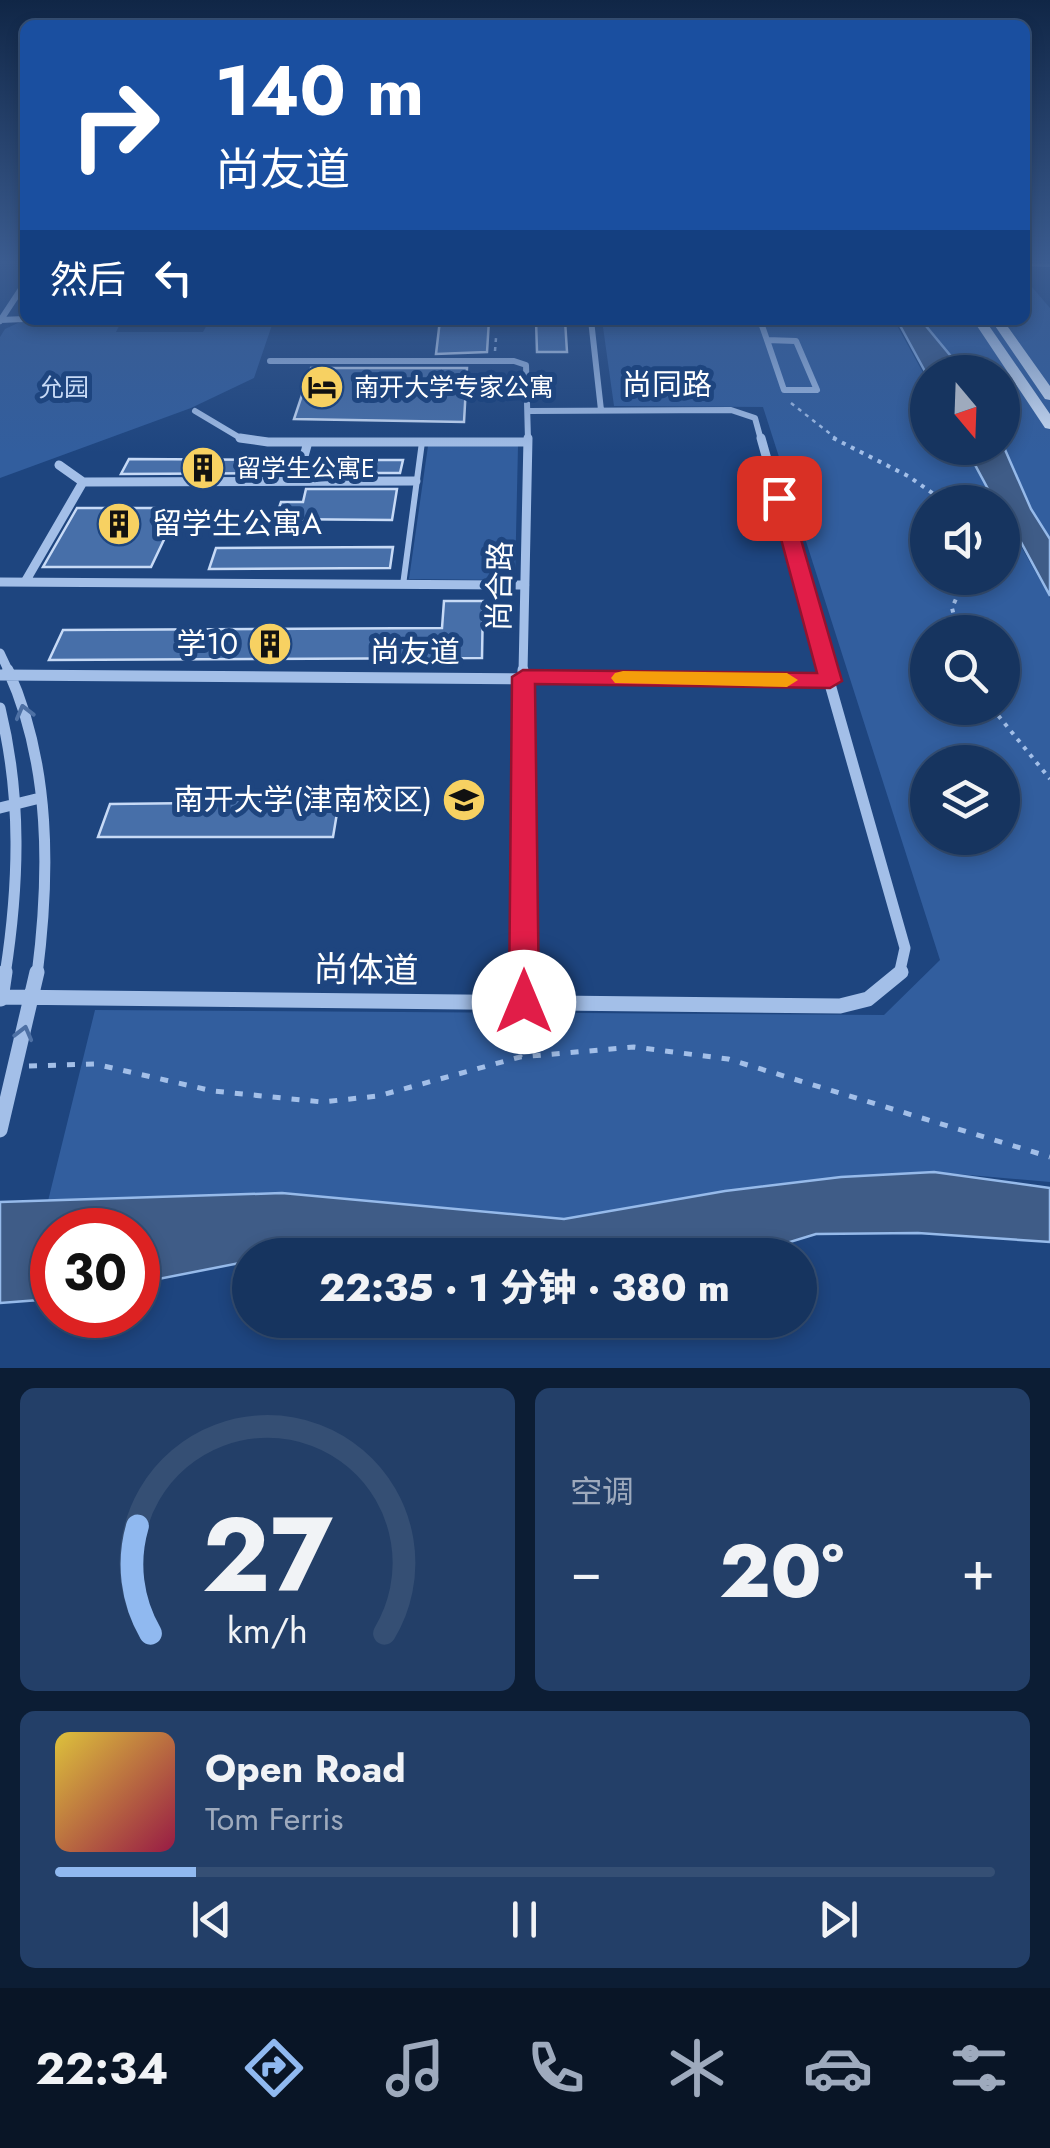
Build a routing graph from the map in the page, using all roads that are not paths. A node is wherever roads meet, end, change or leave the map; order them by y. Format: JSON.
{"nodes":[{"id":1,"x":592,"y":325,"type":"edge"},
{"id":2,"x":761,"y":325,"type":"edge"},
{"id":3,"x":982,"y":325,"type":"edge"},
{"id":4,"x":1000,"y":325,"type":"edge"},
{"id":5,"x":765,"y":340,"type":"junction"},
{"id":6,"x":270,"y":361,"type":"dead end"},
{"id":7,"x":1050,"y":396,"type":"edge"},
{"id":8,"x":530,"y":410,"type":"junction"},
{"id":9,"x":601,"y":410,"type":"junction"},
{"id":10,"x":195,"y":411,"type":"dead end"},
{"id":11,"x":1050,"y":425,"type":"edge"},
{"id":12,"x":308,"y":442,"type":"junction"},
{"id":13,"x":422,"y":442,"type":"junction"},
{"id":14,"x":527,"y":442,"type":"junction"},
{"id":15,"x":59,"y":465,"type":"dead end"},
{"id":16,"x":83,"y":482,"type":"junction"},
{"id":17,"x":297,"y":482,"type":"junction"},
{"id":18,"x":416,"y":482,"type":"junction"},
{"id":19,"x":0,"y":582,"type":"edge"},
{"id":20,"x":25,"y":582,"type":"junction"},
{"id":21,"x":402,"y":584,"type":"junction"},
{"id":22,"x":525,"y":585,"type":"junction"},
{"id":23,"x":0,"y":652,"type":"edge"},
{"id":24,"x":6,"y":674,"type":"edge"},
{"id":25,"x":523,"y":677,"type":"junction"},
{"id":26,"x":830,"y":681,"type":"junction"},
{"id":27,"x":0,"y":708,"type":"edge"},
{"id":28,"x":40,"y":798,"type":"junction"},
{"id":29,"x":15,"y":804,"type":"junction"},
{"id":30,"x":0,"y":808,"type":"edge"},
{"id":31,"x":902,"y":973,"type":"joint"},
{"id":32,"x":32,"y":996,"type":"junction"},
{"id":33,"x":0,"y":999,"type":"edge"},
{"id":34,"x":522,"y":1002,"type":"junction"},
{"id":35,"x":0,"y":1129,"type":"edge"}],
"edges":[{"from":1,"to":9,"type":"street"},
{"from":2,"to":5,"type":"street"},
{"from":3,"to":11,"type":"main road"},
{"from":4,"to":7,"type":"main road"},
{"from":5,"to":5,"type":"street"},
{"from":6,"to":8,"type":"street","name":"尚合路"},
{"from":8,"to":9,"type":"street"},
{"from":8,"to":14,"type":"street","name":"尚合路"},
{"from":9,"to":26,"type":"street","name":"尚同路"},
{"from":10,"to":12,"type":"street"},
{"from":12,"to":13,"type":"street"},
{"from":12,"to":17,"type":"street"},
{"from":13,"to":14,"type":"street"},
{"from":13,"to":18,"type":"lane"},
{"from":14,"to":22,"type":"street","name":"尚合路"},
{"from":15,"to":16,"type":"street"},
{"from":16,"to":17,"type":"street"},
{"from":16,"to":20,"type":"street"},
{"from":17,"to":18,"type":"street"},
{"from":18,"to":21,"type":"lane"},
{"from":19,"to":20,"type":"street"},
{"from":20,"to":21,"type":"street"},
{"from":21,"to":22,"type":"street"},
{"from":22,"to":25,"type":"street","name":"尚合路"},
{"from":23,"to":24,"type":"street"},
{"from":24,"to":25,"type":"street","name":"尚友道"},
{"from":28,"to":24,"type":"street","one_way":true},
{"from":25,"to":26,"type":"street","name":"尚友道"},
{"from":25,"to":34,"type":"street","name":"尚合路"},
{"from":26,"to":31,"type":"street","name":"尚同路"},
{"from":27,"to":29,"type":"street"},
{"from":28,"to":29,"type":"street"},
{"from":28,"to":32,"type":"street"},
{"from":29,"to":30,"type":"street"},
{"from":29,"to":33,"type":"street"},
{"from":31,"to":34,"type":"street","name":"尚体道"},
{"from":32,"to":33,"type":"street","name":"尚体道"},
{"from":32,"to":34,"type":"street","name":"尚体道"},
{"from":35,"to":32,"type":"street","one_way":true}]}
